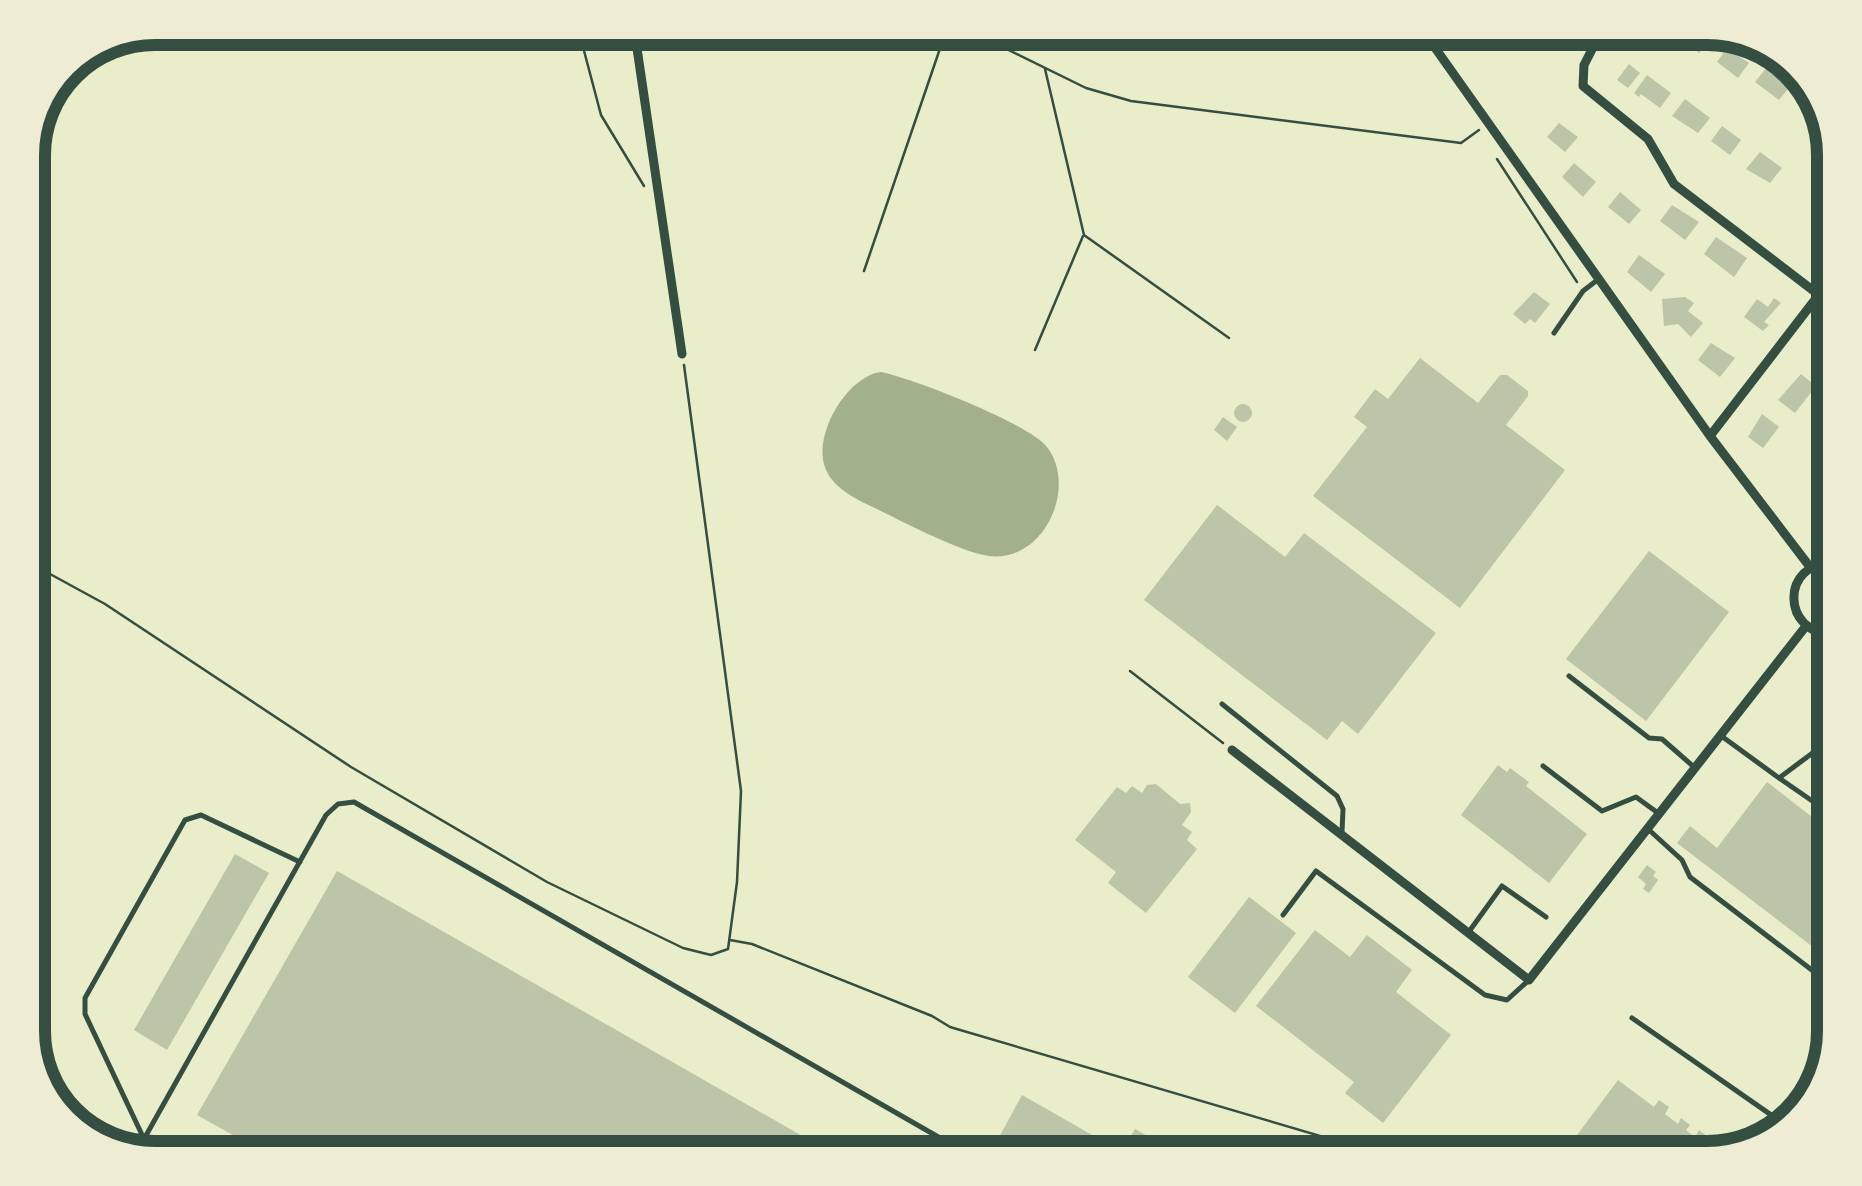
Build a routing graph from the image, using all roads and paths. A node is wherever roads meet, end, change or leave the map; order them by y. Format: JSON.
{"nodes":[{"id":1,"x":583,"y":45,"type":"edge"},
{"id":2,"x":637,"y":45,"type":"edge"},
{"id":3,"x":941,"y":45,"type":"edge"},
{"id":4,"x":997,"y":45,"type":"edge"},
{"id":5,"x":1433,"y":45,"type":"edge"},
{"id":6,"x":1594,"y":45,"type":"edge"},
{"id":7,"x":1044,"y":69,"type":"junction"},
{"id":8,"x":1482,"y":112,"type":"junction"},
{"id":9,"x":1490,"y":122,"type":"junction"},
{"id":10,"x":1479,"y":130,"type":"junction"},
{"id":11,"x":1489,"y":146,"type":"dead end"},
{"id":12,"x":661,"y":200,"type":"junction"},
{"id":13,"x":1084,"y":235,"type":"junction"},
{"id":14,"x":864,"y":271,"type":"dead end"},
{"id":15,"x":1600,"y":278,"type":"junction"},
{"id":16,"x":1583,"y":292,"type":"junction"},
{"id":17,"x":1817,"y":293,"type":"edge"},
{"id":18,"x":1817,"y":298,"type":"edge"},
{"id":19,"x":1554,"y":333,"type":"dead end"},
{"id":20,"x":1229,"y":338,"type":"dead end"},
{"id":21,"x":1035,"y":350,"type":"dead end"},
{"id":22,"x":682,"y":354,"type":"joint"},
{"id":23,"x":1710,"y":436,"type":"junction"},
{"id":24,"x":1817,"y":567,"type":"edge"},
{"id":25,"x":1810,"y":568,"type":"junction"},
{"id":26,"x":45,"y":571,"type":"edge"},
{"id":27,"x":1806,"y":626,"type":"junction"},
{"id":28,"x":1817,"y":631,"type":"edge"},
{"id":29,"x":1130,"y":671,"type":"dead end"},
{"id":30,"x":1570,"y":676,"type":"dead end"},
{"id":31,"x":1222,"y":704,"type":"dead end"},
{"id":32,"x":1719,"y":734,"type":"junction"},
{"id":33,"x":1817,"y":749,"type":"edge"},
{"id":34,"x":1232,"y":750,"type":"joint"},
{"id":35,"x":1543,"y":766,"type":"dead end"},
{"id":36,"x":1694,"y":767,"type":"junction"},
{"id":37,"x":1779,"y":778,"type":"junction"},
{"id":38,"x":1817,"y":804,"type":"edge"},
{"id":39,"x":1658,"y":813,"type":"junction"},
{"id":40,"x":1647,"y":828,"type":"junction"},
{"id":41,"x":1342,"y":835,"type":"junction"},
{"id":42,"x":300,"y":862,"type":"junction"},
{"id":43,"x":1282,"y":914,"type":"dead end"},
{"id":44,"x":1546,"y":917,"type":"dead end"},
{"id":45,"x":1468,"y":933,"type":"junction"},
{"id":46,"x":729,"y":940,"type":"junction"},
{"id":47,"x":1817,"y":974,"type":"edge"},
{"id":48,"x":1529,"y":980,"type":"junction"},
{"id":49,"x":1632,"y":1018,"type":"dead end"},
{"id":50,"x":1775,"y":1118,"type":"edge"},
{"id":51,"x":144,"y":1139,"type":"joint"},
{"id":52,"x":945,"y":1141,"type":"edge"},
{"id":53,"x":1337,"y":1141,"type":"edge"}],
"edges":[{"from":1,"to":12,"type":"path"},
{"from":2,"to":12,"type":"street"},
{"from":3,"to":14,"type":"path"},
{"from":4,"to":7,"type":"path"},
{"from":5,"to":8,"type":"street"},
{"from":6,"to":17,"type":"street"},
{"from":7,"to":10,"type":"path"},
{"from":7,"to":13,"type":"path"},
{"from":8,"to":9,"type":"street"},
{"from":8,"to":10,"type":"path"},
{"from":9,"to":10,"type":"path"},
{"from":9,"to":15,"type":"street"},
{"from":11,"to":16,"type":"path"},
{"from":12,"to":22,"type":"street"},
{"from":13,"to":20,"type":"path"},
{"from":13,"to":21,"type":"path"},
{"from":15,"to":16,"type":"lane"},
{"from":15,"to":23,"type":"street"},
{"from":16,"to":19,"type":"lane"},
{"from":18,"to":23,"type":"street"},
{"from":22,"to":46,"type":"path"},
{"from":23,"to":25,"type":"street"},
{"from":24,"to":25,"type":"street"},
{"from":25,"to":27,"type":"street"},
{"from":26,"to":46,"type":"path"},
{"from":27,"to":28,"type":"street"},
{"from":27,"to":32,"type":"street"},
{"from":29,"to":34,"type":"path"},
{"from":30,"to":36,"type":"lane"},
{"from":31,"to":41,"type":"lane"},
{"from":32,"to":36,"type":"street"},
{"from":32,"to":37,"type":"lane"},
{"from":33,"to":37,"type":"lane"},
{"from":34,"to":41,"type":"street"},
{"from":35,"to":39,"type":"lane"},
{"from":36,"to":39,"type":"street"},
{"from":37,"to":38,"type":"lane"},
{"from":39,"to":40,"type":"street"},
{"from":40,"to":47,"type":"lane"},
{"from":40,"to":48,"type":"street"},
{"from":41,"to":45,"type":"street"},
{"from":42,"to":51,"type":"lane"},
{"from":42,"to":51,"type":"lane"},
{"from":42,"to":52,"type":"lane"},
{"from":43,"to":48,"type":"lane"},
{"from":44,"to":45,"type":"lane"},
{"from":45,"to":48,"type":"street"},
{"from":46,"to":53,"type":"path"},
{"from":49,"to":50,"type":"lane"}]}
